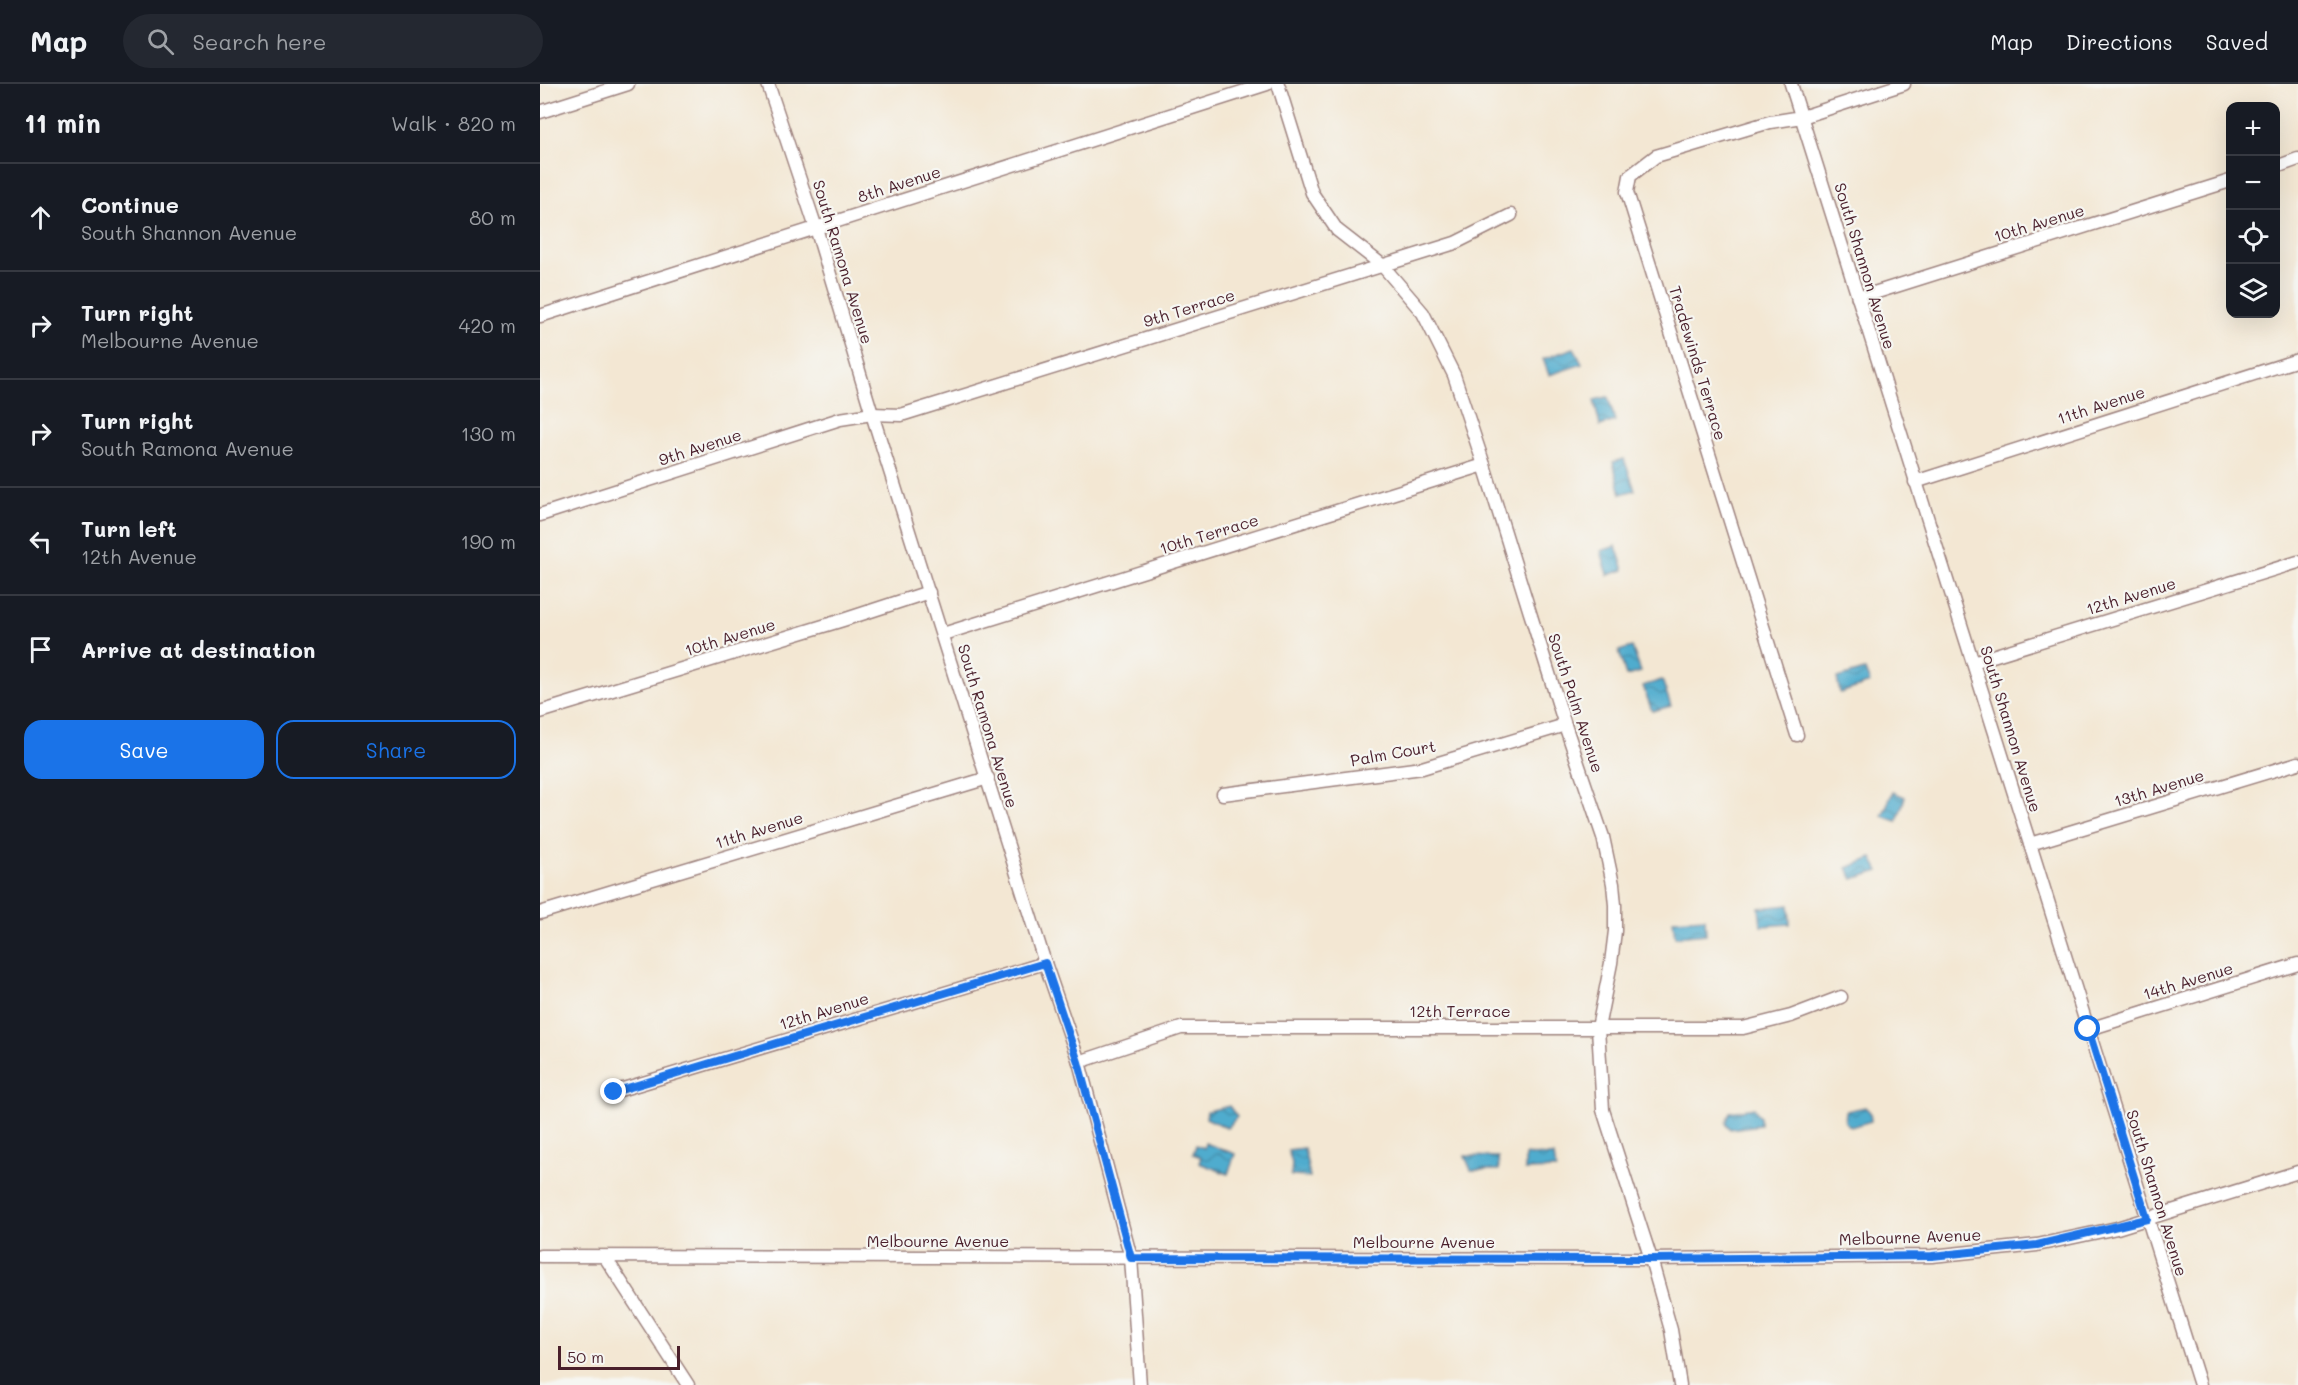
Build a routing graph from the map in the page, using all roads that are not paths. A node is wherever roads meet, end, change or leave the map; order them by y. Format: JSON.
{"nodes":[{"id":1,"x":628,"y":84,"type":"edge"},
{"id":2,"x":768,"y":84,"type":"edge"},
{"id":3,"x":1267,"y":84,"type":"edge"},
{"id":4,"x":1278,"y":84,"type":"edge"},
{"id":5,"x":1791,"y":84,"type":"edge"},
{"id":6,"x":1904,"y":84,"type":"edge"},
{"id":7,"x":540,"y":112,"type":"edge"},
{"id":8,"x":1802,"y":117,"type":"junction"},
{"id":9,"x":2298,"y":159,"type":"edge"},
{"id":10,"x":2280,"y":165,"type":"edge"},
{"id":11,"x":2226,"y":182,"type":"edge"},
{"id":12,"x":1511,"y":215,"type":"dead end"},
{"id":13,"x":816,"y":228,"type":"junction"},
{"id":14,"x":1382,"y":265,"type":"junction"},
{"id":15,"x":1858,"y":298,"type":"junction"},
{"id":16,"x":540,"y":316,"type":"edge"},
{"id":17,"x":2298,"y":360,"type":"edge"},
{"id":18,"x":872,"y":414,"type":"junction"},
{"id":19,"x":1484,"y":465,"type":"junction"},
{"id":20,"x":1915,"y":482,"type":"junction"},
{"id":21,"x":540,"y":516,"type":"edge"},
{"id":22,"x":2298,"y":562,"type":"edge"},
{"id":23,"x":929,"y":592,"type":"junction"},
{"id":24,"x":943,"y":634,"type":"junction"},
{"id":25,"x":1973,"y":662,"type":"junction"},
{"id":26,"x":540,"y":712,"type":"edge"},
{"id":27,"x":1565,"y":725,"type":"junction"},
{"id":28,"x":1797,"y":735,"type":"dead end"},
{"id":29,"x":2298,"y":763,"type":"edge"},
{"id":30,"x":988,"y":778,"type":"junction"},
{"id":31,"x":1223,"y":794,"type":"dead end"},
{"id":32,"x":2030,"y":844,"type":"junction"},
{"id":33,"x":540,"y":913,"type":"edge"},
{"id":34,"x":1045,"y":963,"type":"junction"},
{"id":35,"x":2298,"y":964,"type":"edge"},
{"id":36,"x":1841,"y":997,"type":"dead end"},
{"id":37,"x":1598,"y":1028,"type":"junction"},
{"id":38,"x":2088,"y":1029,"type":"junction"},
{"id":39,"x":1078,"y":1062,"type":"junction"},
{"id":40,"x":614,"y":1092,"type":"dead end"},
{"id":41,"x":2298,"y":1172,"type":"edge"},
{"id":42,"x":2147,"y":1219,"type":"junction"},
{"id":43,"x":540,"y":1256,"type":"edge"},
{"id":44,"x":605,"y":1257,"type":"junction"},
{"id":45,"x":1131,"y":1258,"type":"junction"},
{"id":46,"x":1651,"y":1259,"type":"junction"},
{"id":47,"x":688,"y":1385,"type":"edge"},
{"id":48,"x":1140,"y":1385,"type":"edge"},
{"id":49,"x":1680,"y":1385,"type":"edge"},
{"id":50,"x":2200,"y":1385,"type":"edge"}],
"edges":[{"from":1,"to":7,"type":"street"},
{"from":2,"to":13,"type":"street","name":"South Ramona Avenue"},
{"from":3,"to":13,"type":"street","name":"8th Avenue"},
{"from":4,"to":14,"type":"street","name":"South Palm Avenue"},
{"from":5,"to":8,"type":"street","name":"South Shannon Avenue"},
{"from":6,"to":8,"type":"street"},
{"from":8,"to":15,"type":"street","name":"South Shannon Avenue"},
{"from":8,"to":28,"type":"street","name":"Tradewinds Terrace"},
{"from":9,"to":10,"type":"street"},
{"from":11,"to":15,"type":"street","name":"10th Avenue"},
{"from":12,"to":14,"type":"street","name":"9th Terrace"},
{"from":13,"to":16,"type":"street","name":"8th Avenue"},
{"from":13,"to":18,"type":"street","name":"South Ramona Avenue"},
{"from":14,"to":18,"type":"street","name":"9th Terrace"},
{"from":14,"to":19,"type":"street","name":"South Palm Avenue"},
{"from":15,"to":20,"type":"street","name":"South Shannon Avenue"},
{"from":17,"to":20,"type":"street","name":"11th Avenue"},
{"from":18,"to":21,"type":"street","name":"9th Avenue"},
{"from":18,"to":23,"type":"street","name":"South Ramona Avenue"},
{"from":19,"to":24,"type":"street","name":"10th Terrace"},
{"from":19,"to":27,"type":"street","name":"South Palm Avenue"},
{"from":20,"to":25,"type":"street","name":"South Shannon Avenue"},
{"from":22,"to":25,"type":"street","name":"12th Avenue"},
{"from":23,"to":24,"type":"street","name":"South Ramona Avenue"},
{"from":23,"to":26,"type":"street","name":"10th Avenue"},
{"from":24,"to":30,"type":"street","name":"South Ramona Avenue"},
{"from":25,"to":32,"type":"street","name":"South Shannon Avenue"},
{"from":27,"to":31,"type":"street","name":"Palm Court"},
{"from":27,"to":37,"type":"street","name":"South Palm Avenue"},
{"from":29,"to":32,"type":"street","name":"13th Avenue"},
{"from":30,"to":33,"type":"street","name":"11th Avenue"},
{"from":30,"to":34,"type":"street","name":"South Ramona Avenue"},
{"from":32,"to":38,"type":"street","name":"South Shannon Avenue"},
{"from":34,"to":39,"type":"street","name":"South Ramona Avenue"},
{"from":34,"to":40,"type":"street","name":"12th Avenue"},
{"from":35,"to":38,"type":"street","name":"14th Avenue"},
{"from":36,"to":37,"type":"street","name":"12th Terrace"},
{"from":37,"to":39,"type":"street","name":"12th Terrace"},
{"from":37,"to":46,"type":"street","name":"South Palm Avenue"},
{"from":38,"to":42,"type":"street","name":"South Shannon Avenue"},
{"from":39,"to":45,"type":"street","name":"South Ramona Avenue"},
{"from":41,"to":42,"type":"street","name":"Melbourne Avenue"},
{"from":42,"to":46,"type":"street","name":"Melbourne Avenue"},
{"from":42,"to":50,"type":"street","name":"South Shannon Avenue"},
{"from":43,"to":44,"type":"street","name":"Melbourne Avenue"},
{"from":44,"to":45,"type":"street","name":"Melbourne Avenue"},
{"from":44,"to":47,"type":"street"},
{"from":45,"to":46,"type":"street","name":"Melbourne Avenue"},
{"from":45,"to":48,"type":"street","name":"South Ramona Avenue"},
{"from":46,"to":49,"type":"street","name":"South Palm Avenue"}]}
